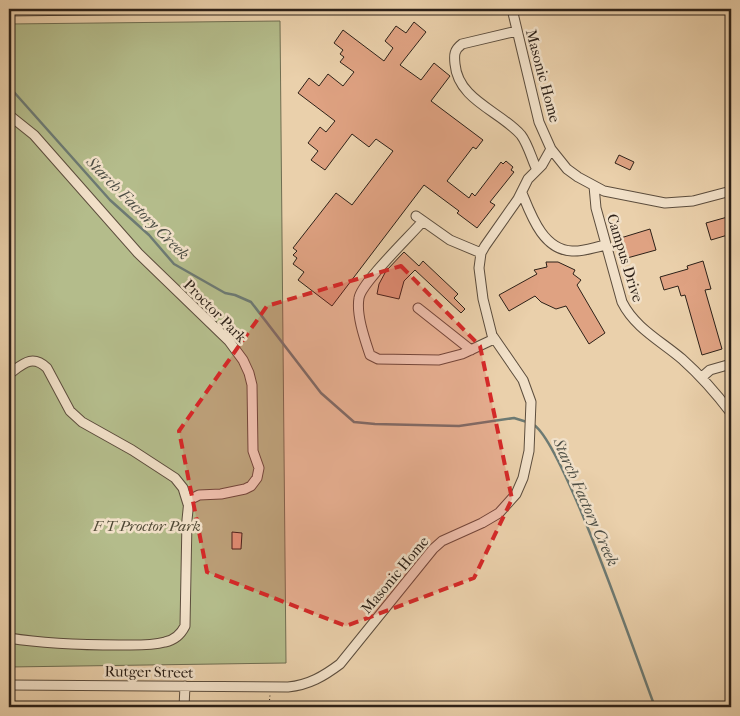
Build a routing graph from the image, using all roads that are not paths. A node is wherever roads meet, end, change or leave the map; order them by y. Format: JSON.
{"nodes":[{"id":1,"x":171,"y":9,"type":"edge"},
{"id":2,"x":512,"y":9,"type":"edge"},
{"id":3,"x":56,"y":10,"type":"edge"},
{"id":4,"x":9,"y":11,"type":"edge"},
{"id":5,"x":517,"y":31,"type":"junction"},
{"id":6,"x":9,"y":115,"type":"edge"},
{"id":7,"x":551,"y":148,"type":"junction"},
{"id":8,"x":537,"y":170,"type":"junction"},
{"id":9,"x":594,"y":186,"type":"junction"},
{"id":10,"x":731,"y":192,"type":"edge"},
{"id":11,"x":522,"y":193,"type":"junction"},
{"id":12,"x":606,"y":245,"type":"junction"},
{"id":13,"x":481,"y":253,"type":"junction"},
{"id":14,"x":418,"y":308,"type":"dead end"},
{"id":15,"x":494,"y":339,"type":"junction"},
{"id":16,"x":471,"y":350,"type":"junction"},
{"id":17,"x":731,"y":364,"type":"edge"},
{"id":18,"x":9,"y":374,"type":"edge"},
{"id":19,"x":702,"y":377,"type":"junction"},
{"id":20,"x":731,"y":413,"type":"edge"},
{"id":21,"x":188,"y":504,"type":"junction"},
{"id":22,"x":9,"y":638,"type":"edge"},
{"id":23,"x":9,"y":685,"type":"edge"},
{"id":24,"x":185,"y":686,"type":"junction"},
{"id":25,"x":288,"y":687,"type":"joint"},
{"id":26,"x":184,"y":707,"type":"edge"}],
"edges":[{"from":1,"to":3,"type":"street"},
{"from":2,"to":5,"type":"street","name":"Masonic Home"},
{"from":3,"to":4,"type":"street"},
{"from":5,"to":7,"type":"street","name":"Masonic Home"},
{"from":5,"to":8,"type":"street"},
{"from":6,"to":21,"type":"street","name":"Proctor Park"},
{"from":7,"to":8,"type":"street"},
{"from":7,"to":9,"type":"street","name":"Masonic Home"},
{"from":8,"to":11,"type":"street"},
{"from":9,"to":10,"type":"street","name":"Masonic Home"},
{"from":9,"to":12,"type":"street","name":"Campus Drive"},
{"from":11,"to":12,"type":"street"},
{"from":11,"to":13,"type":"street"},
{"from":12,"to":19,"type":"street","name":"Campus Drive"},
{"from":13,"to":15,"type":"street","name":"Masonic Home"},
{"from":13,"to":16,"type":"street"},
{"from":14,"to":16,"type":"street"},
{"from":15,"to":16,"type":"street"},
{"from":15,"to":25,"type":"street","name":"Masonic Home"},
{"from":17,"to":19,"type":"street"},
{"from":18,"to":21,"type":"street"},
{"from":19,"to":20,"type":"street","name":"Campus Drive"},
{"from":21,"to":22,"type":"street"},
{"from":23,"to":24,"type":"street","name":"Rutger Street"},
{"from":24,"to":25,"type":"street","name":"Rutger Street"},
{"from":24,"to":26,"type":"street"}]}
